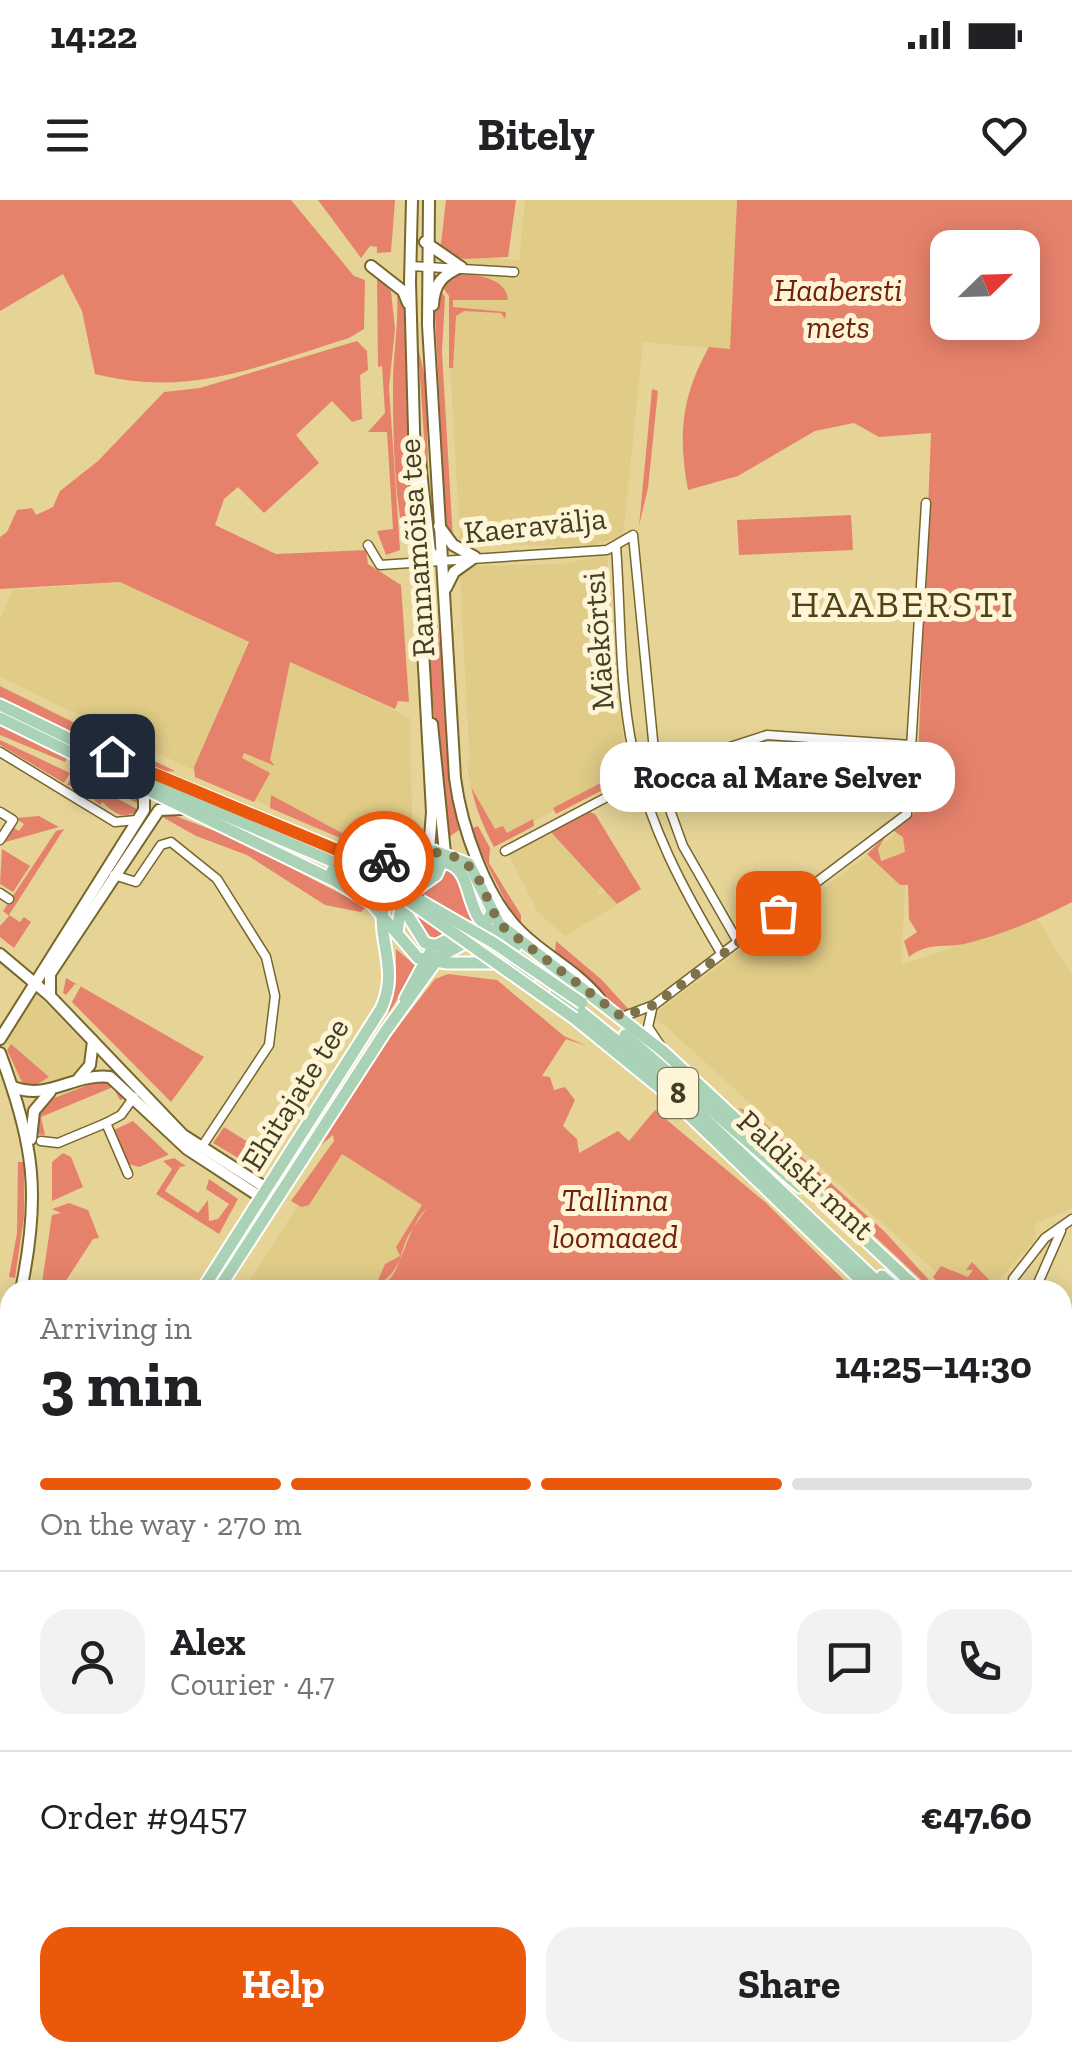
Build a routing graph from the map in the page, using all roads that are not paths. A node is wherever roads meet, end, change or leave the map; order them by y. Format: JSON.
{"nodes":[{"id":1,"x":412,"y":200,"type":"edge"},
{"id":2,"x":428,"y":200,"type":"edge"},
{"id":3,"x":425,"y":242,"type":"junction"},
{"id":4,"x":371,"y":266,"type":"dead end"},
{"id":5,"x":410,"y":266,"type":"junction"},
{"id":6,"x":425,"y":266,"type":"junction"},
{"id":7,"x":460,"y":267,"type":"junction"},
{"id":8,"x":514,"y":272,"type":"dead end"},
{"id":9,"x":410,"y":308,"type":"junction"},
{"id":10,"x":428,"y":324,"type":"junction"},
{"id":11,"x":414,"y":427,"type":"junction"},
{"id":12,"x":926,"y":503,"type":"dead end"},
{"id":13,"x":438,"y":524,"type":"junction"},
{"id":14,"x":633,"y":536,"type":"joint"},
{"id":15,"x":368,"y":546,"type":"dead end"},
{"id":16,"x":616,"y":546,"type":"junction"},
{"id":17,"x":475,"y":557,"type":"junction"},
{"id":18,"x":440,"y":560,"type":"junction"},
{"id":19,"x":419,"y":562,"type":"junction"},
{"id":20,"x":444,"y":604,"type":"junction"},
{"id":21,"x":0,"y":704,"type":"edge"},
{"id":22,"x":428,"y":708,"type":"junction"},
{"id":23,"x":0,"y":718,"type":"edge"},
{"id":24,"x":912,"y":745,"type":"junction"},
{"id":25,"x":0,"y":752,"type":"edge"},
{"id":26,"x":88,"y":754,"type":"junction"},
{"id":27,"x":656,"y":771,"type":"junction"},
{"id":28,"x":136,"y":779,"type":"junction"},
{"id":29,"x":640,"y":779,"type":"junction"},
{"id":30,"x":0,"y":812,"type":"edge"},
{"id":31,"x":194,"y":812,"type":"junction"},
{"id":32,"x":141,"y":824,"type":"junction"},
{"id":33,"x":0,"y":840,"type":"edge"},
{"id":34,"x":429,"y":851,"type":"junction"},
{"id":35,"x":505,"y":851,"type":"dead end"},
{"id":36,"x":284,"y":855,"type":"junction"},
{"id":37,"x":444,"y":858,"type":"junction"},
{"id":38,"x":419,"y":863,"type":"junction"},
{"id":39,"x":113,"y":874,"type":"junction"},
{"id":40,"x":383,"y":883,"type":"junction"},
{"id":41,"x":492,"y":886,"type":"junction"},
{"id":42,"x":0,"y":893,"type":"edge"},
{"id":43,"x":386,"y":898,"type":"junction"},
{"id":44,"x":484,"y":898,"type":"junction"},
{"id":45,"x":9,"y":899,"type":"dead end"},
{"id":46,"x":400,"y":904,"type":"junction"},
{"id":47,"x":492,"y":912,"type":"junction"},
{"id":48,"x":381,"y":914,"type":"junction"},
{"id":49,"x":482,"y":922,"type":"junction"},
{"id":50,"x":398,"y":936,"type":"junction"},
{"id":51,"x":738,"y":942,"type":"junction"},
{"id":52,"x":433,"y":948,"type":"junction"},
{"id":53,"x":456,"y":948,"type":"junction"},
{"id":54,"x":0,"y":954,"type":"edge"},
{"id":55,"x":721,"y":954,"type":"junction"},
{"id":56,"x":432,"y":963,"type":"junction"},
{"id":57,"x":34,"y":982,"type":"junction"},
{"id":58,"x":50,"y":996,"type":"junction"},
{"id":59,"x":600,"y":998,"type":"junction"},
{"id":60,"x":654,"y":1005,"type":"junction"},
{"id":61,"x":622,"y":1017,"type":"junction"},
{"id":62,"x":0,"y":1039,"type":"edge"},
{"id":63,"x":93,"y":1041,"type":"junction"},
{"id":64,"x":0,"y":1052,"type":"edge"},
{"id":65,"x":664,"y":1052,"type":"junction"},
{"id":66,"x":78,"y":1078,"type":"junction"},
{"id":67,"x":13,"y":1088,"type":"junction"},
{"id":68,"x":50,"y":1092,"type":"junction"},
{"id":69,"x":1,"y":1094,"type":"edge"},
{"id":70,"x":138,"y":1094,"type":"junction"},
{"id":71,"x":106,"y":1123,"type":"junction"},
{"id":72,"x":36,"y":1146,"type":"junction"},
{"id":73,"x":198,"y":1152,"type":"junction"},
{"id":74,"x":128,"y":1174,"type":"dead end"},
{"id":75,"x":269,"y":1196,"type":"junction"},
{"id":76,"x":816,"y":1197,"type":"junction"},
{"id":77,"x":1072,"y":1219,"type":"edge"},
{"id":78,"x":1063,"y":1227,"type":"junction"},
{"id":79,"x":828,"y":1232,"type":"junction"},
{"id":80,"x":1020,"y":1272,"type":"junction"},
{"id":81,"x":24,"y":1280,"type":"edge"},
{"id":82,"x":209,"y":1280,"type":"edge"},
{"id":83,"x":223,"y":1280,"type":"edge"},
{"id":84,"x":861,"y":1280,"type":"edge"},
{"id":85,"x":876,"y":1280,"type":"edge"},
{"id":86,"x":886,"y":1280,"type":"edge"},
{"id":87,"x":909,"y":1280,"type":"edge"},
{"id":88,"x":1013,"y":1280,"type":"edge"},
{"id":89,"x":1033,"y":1280,"type":"edge"},
{"id":90,"x":1039,"y":1280,"type":"edge"}],
"edges":[{"from":1,"to":5,"type":"main road","name":"Rannamõisa tee"},
{"from":2,"to":3,"type":"main road","name":"Rannamõisa tee"},
{"from":3,"to":6,"type":"main road","name":"Rannamõisa tee"},
{"from":3,"to":7,"type":"main road"},
{"from":4,"to":9,"type":"main road"},
{"from":5,"to":6,"type":"street"},
{"from":5,"to":9,"type":"main road","name":"Rannamõisa tee"},
{"from":6,"to":7,"type":"street"},
{"from":6,"to":10,"type":"main road","name":"Rannamõisa tee"},
{"from":7,"to":8,"type":"street"},
{"from":7,"to":10,"type":"main road"},
{"from":9,"to":11,"type":"main road","name":"Rannamõisa tee"},
{"from":10,"to":13,"type":"main road","name":"Rannamõisa tee"},
{"from":11,"to":18,"type":"main road"},
{"from":11,"to":19,"type":"main road","name":"Rannamõisa tee"},
{"from":12,"to":24,"type":"street"},
{"from":13,"to":17,"type":"main road"},
{"from":13,"to":18,"type":"main road","name":"Rannamõisa tee"},
{"from":14,"to":16,"type":"street","name":"Kaeravälja"},
{"from":14,"to":27,"type":"street","name":"Mäekõrtsi"},
{"from":15,"to":19,"type":"street","name":"Kaeravälja"},
{"from":16,"to":17,"type":"street","name":"Kaeravälja"},
{"from":16,"to":29,"type":"street","name":"Mäekõrtsi"},
{"from":17,"to":18,"type":"street","name":"Kaeravälja"},
{"from":17,"to":20,"type":"main road"},
{"from":18,"to":19,"type":"street","name":"Kaeravälja"},
{"from":18,"to":20,"type":"main road","name":"Rannamõisa tee"},
{"from":19,"to":22,"type":"main road","name":"Rannamõisa tee"},
{"from":20,"to":41,"type":"main road","name":"Rannamõisa tee"},
{"from":21,"to":26,"type":"main road","name":"Paldiski mnt","number":"8"},
{"from":22,"to":34,"type":"main road","name":"Rannamõisa tee"},
{"from":22,"to":37,"type":"main road"},
{"from":23,"to":26,"type":"main road","name":"Paldiski mnt","number":"8"},
{"from":24,"to":27,"type":"street"},
{"from":24,"to":51,"type":"street"},
{"from":25,"to":32,"type":"street"},
{"from":26,"to":28,"type":"main road","name":"Paldiski mnt","number":"8"},
{"from":26,"to":34,"type":"main road","name":"Paldiski mnt","number":"8"},
{"from":27,"to":29,"type":"street"},
{"from":27,"to":51,"type":"street","name":"Mäekõrtsi"},
{"from":28,"to":31,"type":"main road","name":"Paldiski mnt","number":"8"},
{"from":28,"to":32,"type":"main road"},
{"from":28,"to":40,"type":"main road","name":"Paldiski mnt","number":"8"},
{"from":29,"to":35,"type":"street"},
{"from":29,"to":55,"type":"street","name":"Mäekõrtsi"},
{"from":30,"to":33,"type":"street"},
{"from":31,"to":32,"type":"main road"},
{"from":31,"to":36,"type":"main road","name":"Paldiski mnt","number":"8"},
{"from":32,"to":39,"type":"main road"},
{"from":32,"to":57,"type":"main road"},
{"from":34,"to":37,"type":"main road","name":"Paldiski mnt"},
{"from":34,"to":38,"type":"main road"},
{"from":36,"to":43,"type":"main road"},
{"from":36,"to":48,"type":"main road","name":"Paldiski mnt","number":"8"},
{"from":37,"to":38,"type":"main road"},
{"from":37,"to":44,"type":"main road","name":"Paldiski mnt"},
{"from":37,"to":46,"type":"main road"},
{"from":37,"to":49,"type":"main road"},
{"from":38,"to":43,"type":"main road"},
{"from":39,"to":58,"type":"main road"},
{"from":39,"to":73,"type":"street"},
{"from":40,"to":76,"type":"main road","name":"Paldiski mnt","number":"8","bridge":true},
{"from":40,"to":84,"type":"main road","name":"Paldiski mnt","number":"8","bridge":true},
{"from":41,"to":47,"type":"main road"},
{"from":41,"to":59,"type":"main road","name":"Rannamõisa tee"},
{"from":42,"to":45,"type":"street"},
{"from":43,"to":46,"type":"main road"},
{"from":43,"to":48,"type":"main road"},
{"from":44,"to":47,"type":"main road","name":"Paldiski mnt"},
{"from":44,"to":49,"type":"main road"},
{"from":46,"to":50,"type":"main road"},
{"from":46,"to":52,"type":"main road"},
{"from":47,"to":49,"type":"main road"},
{"from":47,"to":59,"type":"main road","name":"Paldiski mnt","number":"8"},
{"from":48,"to":50,"type":"main road","name":"Paldiski mnt"},
{"from":48,"to":75,"type":"main road","name":"Ehitajate tee"},
{"from":49,"to":52,"type":"main road"},
{"from":49,"to":53,"type":"main road"},
{"from":49,"to":59,"type":"main road"},
{"from":50,"to":56,"type":"main road","name":"Paldiski mnt"},
{"from":51,"to":55,"type":"street"},
{"from":52,"to":53,"type":"main road"},
{"from":52,"to":56,"type":"main road"},
{"from":53,"to":56,"type":"main road"},
{"from":54,"to":57,"type":"main road"},
{"from":55,"to":60,"type":"street"},
{"from":56,"to":75,"type":"main road","name":"Ehitajate tee"},
{"from":56,"to":79,"type":"main road","name":"Paldiski mnt","number":"8"},
{"from":57,"to":58,"type":"main road"},
{"from":57,"to":62,"type":"main road"},
{"from":58,"to":63,"type":"main road"},
{"from":59,"to":61,"type":"main road","name":"Paldiski mnt","number":"8"},
{"from":60,"to":61,"type":"street"},
{"from":60,"to":65,"type":"street"},
{"from":61,"to":65,"type":"main road","name":"Paldiski mnt","number":"8"},
{"from":63,"to":66,"type":"main road"},
{"from":63,"to":70,"type":"main road"},
{"from":64,"to":67,"type":"main road"},
{"from":65,"to":76,"type":"main road","name":"Paldiski mnt","number":"8"},
{"from":66,"to":68,"type":"main road"},
{"from":66,"to":70,"type":"main road"},
{"from":67,"to":68,"type":"main road"},
{"from":67,"to":69,"type":"street"},
{"from":67,"to":72,"type":"main road"},
{"from":68,"to":72,"type":"main road"},
{"from":70,"to":71,"type":"street"},
{"from":70,"to":73,"type":"main road"},
{"from":71,"to":72,"type":"street"},
{"from":71,"to":74,"type":"street"},
{"from":72,"to":81,"type":"main road"},
{"from":73,"to":75,"type":"main road"},
{"from":75,"to":82,"type":"main road","name":"Ehitajate tee"},
{"from":75,"to":83,"type":"main road","name":"Ehitajate tee"},
{"from":76,"to":87,"type":"main road","name":"Paldiski mnt","number":"8"},
{"from":77,"to":78,"type":"street"},
{"from":78,"to":80,"type":"street"},
{"from":78,"to":90,"type":"street"},
{"from":79,"to":85,"type":"main road","name":"Paldiski mnt","number":"8"},
{"from":79,"to":86,"type":"main road"},
{"from":80,"to":88,"type":"street"},
{"from":80,"to":89,"type":"street"}]}
